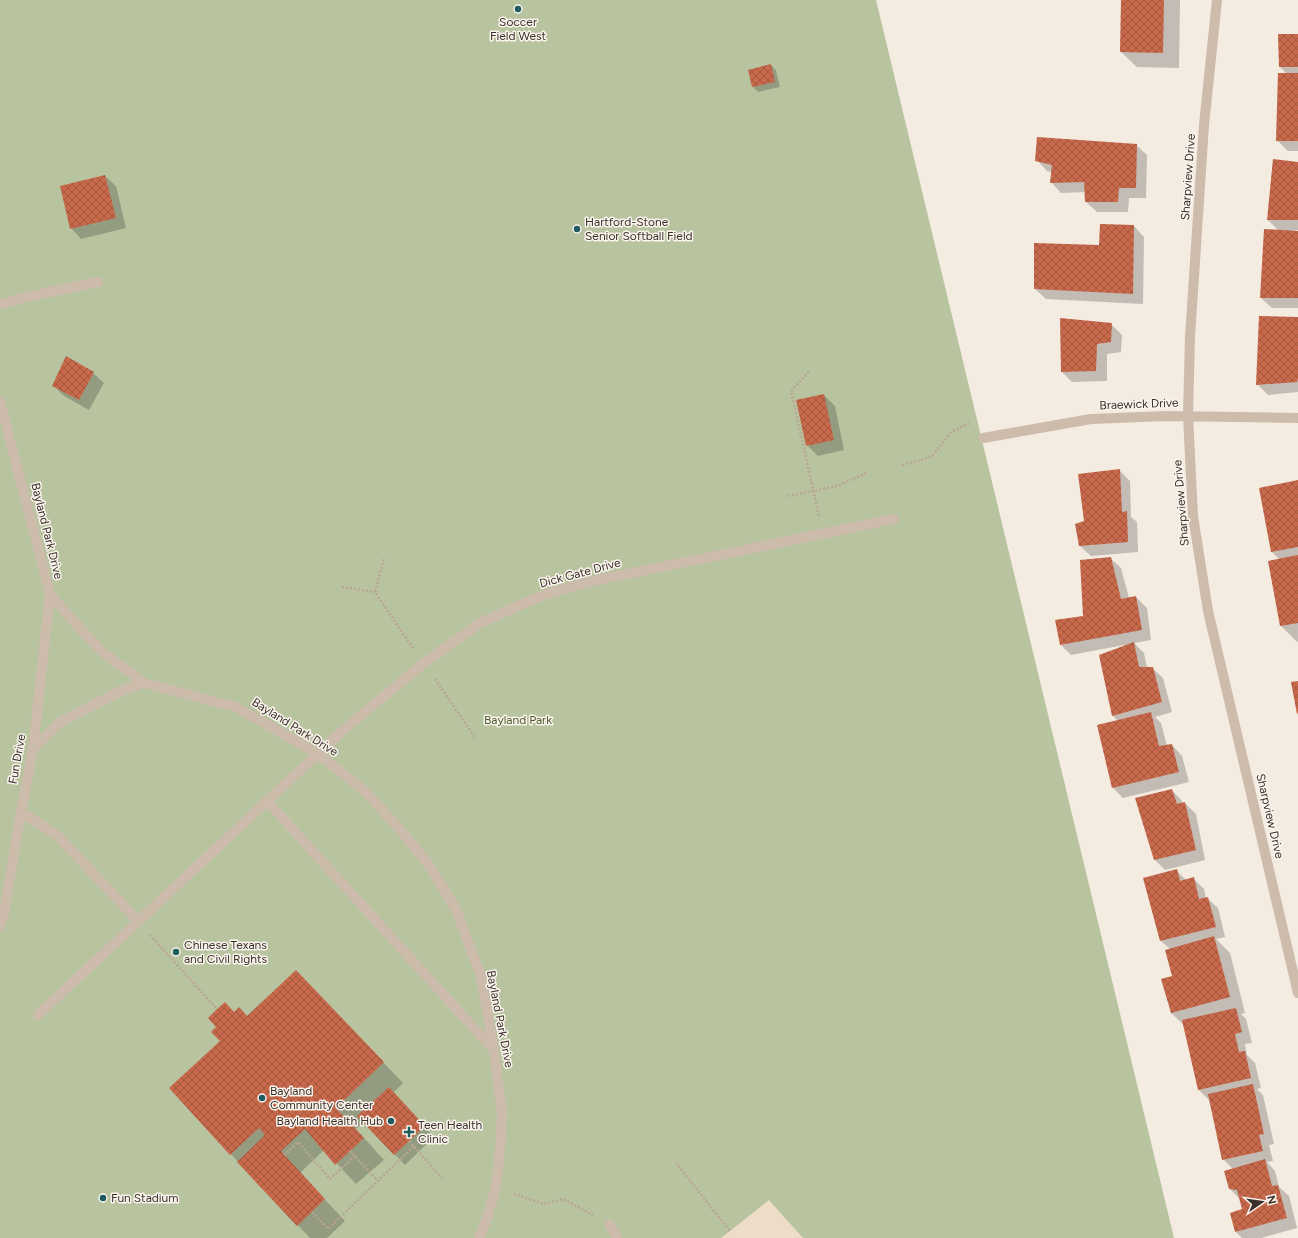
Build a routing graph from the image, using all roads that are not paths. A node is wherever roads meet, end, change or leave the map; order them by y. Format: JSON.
{"nodes":[{"id":1,"x":1217,"y":0,"type":"edge"},
{"id":2,"x":98,"y":282,"type":"dead end"},
{"id":3,"x":0,"y":304,"type":"edge"},
{"id":4,"x":0,"y":401,"type":"edge"},
{"id":5,"x":1188,"y":416,"type":"junction"},
{"id":6,"x":1298,"y":418,"type":"edge"},
{"id":7,"x":983,"y":438,"type":"dead end"},
{"id":8,"x":894,"y":519,"type":"dead end"},
{"id":9,"x":50,"y":594,"type":"junction"},
{"id":10,"x":144,"y":684,"type":"junction"},
{"id":11,"x":33,"y":749,"type":"junction"},
{"id":12,"x":318,"y":754,"type":"junction"},
{"id":13,"x":267,"y":801,"type":"junction"},
{"id":14,"x":21,"y":812,"type":"junction"},
{"id":15,"x":138,"y":921,"type":"junction"},
{"id":16,"x":0,"y":927,"type":"edge"},
{"id":17,"x":1298,"y":993,"type":"edge"},
{"id":18,"x":38,"y":1015,"type":"dead end"},
{"id":19,"x":494,"y":1050,"type":"junction"},
{"id":20,"x":609,"y":1224,"type":"road end"},
{"id":21,"x":479,"y":1238,"type":"edge"},
{"id":22,"x":618,"y":1238,"type":"edge"}],
"edges":[{"from":1,"to":5,"type":"street","name":"Sharpview Drive"},
{"from":2,"to":3,"type":"street"},
{"from":4,"to":9,"type":"street","name":"Bayland Park Drive"},
{"from":5,"to":6,"type":"street","name":"Braewick Drive"},
{"from":5,"to":7,"type":"street","name":"Braewick Drive"},
{"from":5,"to":17,"type":"street","name":"Sharpview Drive"},
{"from":8,"to":12,"type":"street","name":"Dick Gate Drive"},
{"from":9,"to":10,"type":"street","name":"Bayland Park Drive"},
{"from":9,"to":11,"type":"street","name":"Fun Drive"},
{"from":10,"to":11,"type":"street"},
{"from":10,"to":12,"type":"street","name":"Bayland Park Drive"},
{"from":11,"to":14,"type":"street","name":"Fun Drive"},
{"from":12,"to":13,"type":"street","name":"Dick Gate Drive"},
{"from":12,"to":19,"type":"street","name":"Bayland Park Drive"},
{"from":13,"to":15,"type":"street","name":"Dick Gate Drive"},
{"from":13,"to":19,"type":"street"},
{"from":14,"to":15,"type":"street"},
{"from":14,"to":16,"type":"street","name":"Fun Drive"},
{"from":15,"to":18,"type":"street","name":"Dick Gate Drive"},
{"from":19,"to":21,"type":"street","name":"Bayland Park Drive"},
{"from":20,"to":22,"type":"street"}]}
